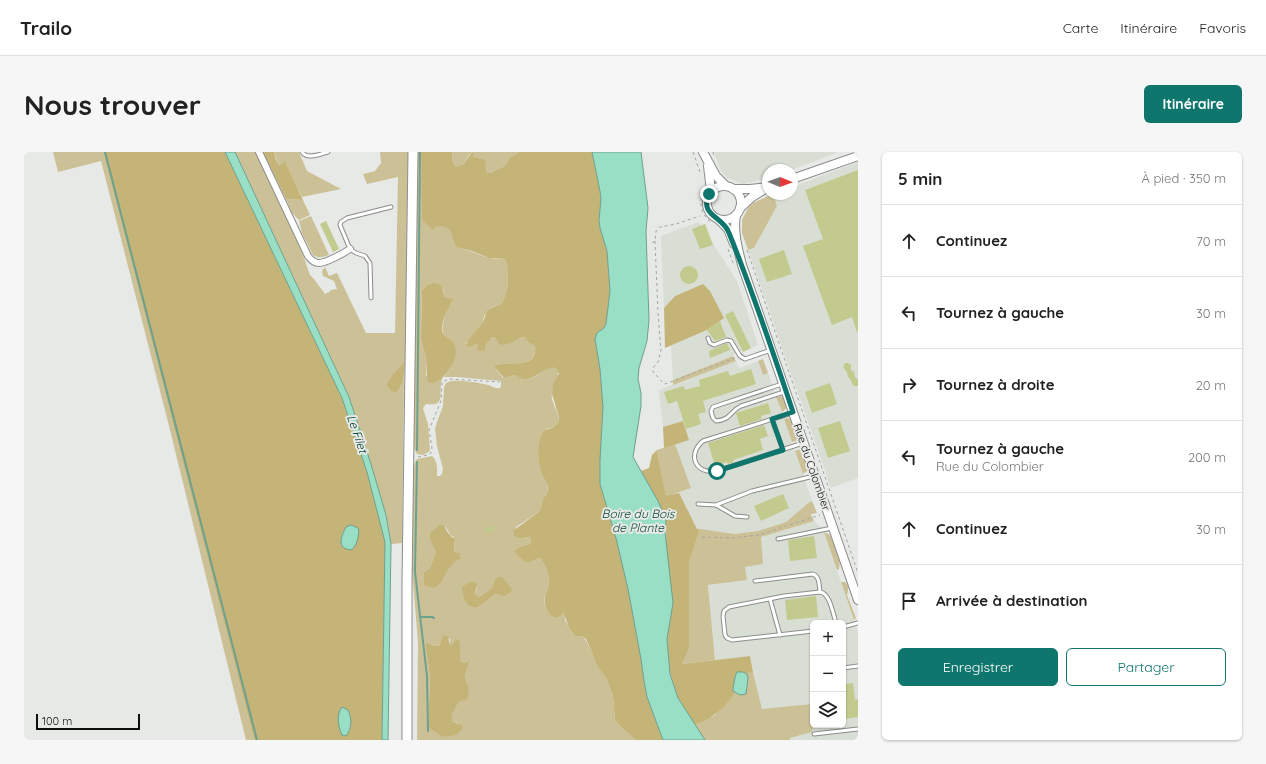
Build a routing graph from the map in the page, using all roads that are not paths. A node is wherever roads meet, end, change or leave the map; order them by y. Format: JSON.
{"nodes":[{"id":1,"x":259,"y":152,"type":"edge"},
{"id":2,"x":302,"y":152,"type":"edge"},
{"id":3,"x":328,"y":152,"type":"edge"},
{"id":4,"x":413,"y":152,"type":"edge"},
{"id":5,"x":703,"y":152,"type":"edge"},
{"id":6,"x":858,"y":156,"type":"edge"},
{"id":7,"x":798,"y":177,"type":"edge"},
{"id":8,"x":730,"y":187,"type":"junction"},
{"id":9,"x":762,"y":188,"type":"edge"},
{"id":10,"x":708,"y":190,"type":"junction"},
{"id":11,"x":762,"y":190,"type":"edge"},
{"id":12,"x":391,"y":207,"type":"dead end"},
{"id":13,"x":738,"y":211,"type":"junction"},
{"id":14,"x":716,"y":221,"type":"junction"},
{"id":15,"x":350,"y":249,"type":"junction"},
{"id":16,"x":742,"y":265,"type":"junction"},
{"id":17,"x":371,"y":298,"type":"dead end"},
{"id":18,"x":708,"y":338,"type":"dead end"},
{"id":19,"x":772,"y":350,"type":"junction"},
{"id":20,"x":785,"y":387,"type":"junction"},
{"id":21,"x":738,"y":399,"type":"junction"},
{"id":22,"x":741,"y":406,"type":"junction"},
{"id":23,"x":793,"y":412,"type":"junction"},
{"id":24,"x":772,"y":419,"type":"junction"},
{"id":25,"x":804,"y":443,"type":"junction"},
{"id":26,"x":783,"y":450,"type":"junction"},
{"id":27,"x":815,"y":475,"type":"junction"},
{"id":28,"x":698,"y":504,"type":"dead end"},
{"id":29,"x":716,"y":505,"type":"junction"},
{"id":30,"x":747,"y":517,"type":"dead end"},
{"id":31,"x":834,"y":527,"type":"junction"},
{"id":32,"x":778,"y":539,"type":"dead end"},
{"id":33,"x":755,"y":581,"type":"dead end"},
{"id":34,"x":820,"y":592,"type":"junction"},
{"id":35,"x":770,"y":599,"type":"junction"},
{"id":36,"x":858,"y":600,"type":"edge"},
{"id":37,"x":835,"y":620,"type":"edge"},
{"id":38,"x":858,"y":623,"type":"edge"},
{"id":39,"x":846,"y":626,"type":"edge"},
{"id":40,"x":810,"y":631,"type":"edge"},
{"id":41,"x":780,"y":635,"type":"junction"},
{"id":42,"x":858,"y":666,"type":"edge"},
{"id":43,"x":846,"y":668,"type":"edge"},
{"id":44,"x":858,"y":730,"type":"edge"},
{"id":45,"x":814,"y":734,"type":"dead end"},
{"id":46,"x":407,"y":740,"type":"edge"}],
"edges":[{"from":1,"to":15,"type":"street"},
{"from":2,"to":3,"type":"lane"},
{"from":4,"to":46,"type":"main road"},
{"from":5,"to":8,"type":"main road"},
{"from":5,"to":10,"type":"main road"},
{"from":6,"to":7,"type":"main road"},
{"from":8,"to":9,"type":"main road"},
{"from":8,"to":10,"type":"main road"},
{"from":8,"to":13,"type":"main road"},
{"from":10,"to":14,"type":"main road"},
{"from":11,"to":13,"type":"main road"},
{"from":12,"to":15,"type":"lane"},
{"from":13,"to":14,"type":"main road"},
{"from":13,"to":16,"type":"main road","name":"Rue du Colombier"},
{"from":14,"to":16,"type":"main road","name":"Rue du Colombier"},
{"from":15,"to":17,"type":"lane"},
{"from":16,"to":19,"type":"main road","name":"Rue du Colombier"},
{"from":18,"to":19,"type":"lane"},
{"from":19,"to":20,"type":"main road","name":"Rue du Colombier"},
{"from":20,"to":21,"type":"lane"},
{"from":20,"to":22,"type":"lane"},
{"from":20,"to":23,"type":"main road","name":"Rue du Colombier"},
{"from":21,"to":22,"type":"lane"},
{"from":21,"to":22,"type":"lane"},
{"from":23,"to":24,"type":"lane"},
{"from":23,"to":25,"type":"main road","name":"Rue du Colombier"},
{"from":24,"to":26,"type":"lane"},
{"from":24,"to":26,"type":"lane"},
{"from":25,"to":26,"type":"lane"},
{"from":25,"to":27,"type":"main road","name":"Rue du Colombier"},
{"from":27,"to":29,"type":"lane"},
{"from":27,"to":31,"type":"main road","name":"Rue du Colombier"},
{"from":28,"to":29,"type":"lane"},
{"from":29,"to":30,"type":"lane"},
{"from":31,"to":32,"type":"lane"},
{"from":31,"to":36,"type":"main road","name":"Rue du Colombier"},
{"from":33,"to":34,"type":"lane"},
{"from":34,"to":35,"type":"lane"},
{"from":34,"to":37,"type":"lane"},
{"from":35,"to":41,"type":"lane"},
{"from":35,"to":41,"type":"lane"},
{"from":38,"to":39,"type":"lane"},
{"from":40,"to":41,"type":"lane"},
{"from":42,"to":43,"type":"lane"},
{"from":44,"to":45,"type":"lane"}]}
